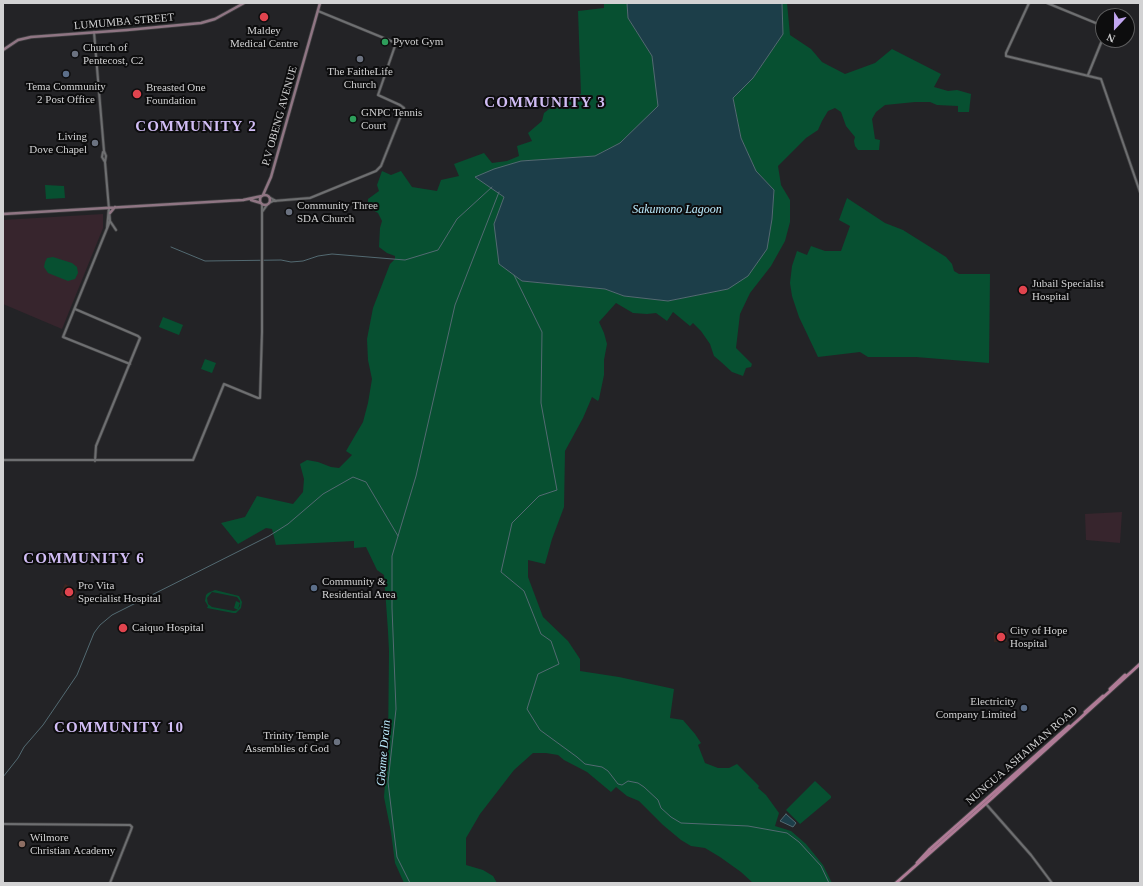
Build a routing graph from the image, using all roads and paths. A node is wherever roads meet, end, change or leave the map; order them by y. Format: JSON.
{"nodes":[{"id":1,"x":244,"y":3,"type":"edge"},
{"id":2,"x":320,"y":3,"type":"edge"},
{"id":3,"x":1030,"y":3,"type":"edge"},
{"id":4,"x":1047,"y":3,"type":"edge"},
{"id":5,"x":318,"y":11,"type":"junction"},
{"id":6,"x":1095,"y":23,"type":"edge"},
{"id":7,"x":94,"y":32,"type":"junction"},
{"id":8,"x":1099,"y":48,"type":"edge"},
{"id":9,"x":3,"y":50,"type":"edge"},
{"id":10,"x":1088,"y":75,"type":"junction"},
{"id":11,"x":268,"y":186,"type":"junction"},
{"id":12,"x":1140,"y":192,"type":"edge"},
{"id":13,"x":263,"y":196,"type":"junction"},
{"id":14,"x":269,"y":197,"type":"junction"},
{"id":15,"x":248,"y":199,"type":"junction"},
{"id":16,"x":277,"y":201,"type":"junction"},
{"id":17,"x":262,"y":204,"type":"junction"},
{"id":18,"x":268,"y":204,"type":"junction"},
{"id":19,"x":109,"y":207,"type":"junction"},
{"id":20,"x":115,"y":207,"type":"junction"},
{"id":21,"x":102,"y":208,"type":"junction"},
{"id":22,"x":109,"y":213,"type":"junction"},
{"id":23,"x":262,"y":213,"type":"junction"},
{"id":24,"x":3,"y":214,"type":"edge"},
{"id":25,"x":110,"y":221,"type":"junction"},
{"id":26,"x":116,"y":230,"type":"dead end"},
{"id":27,"x":106,"y":232,"type":"junction"},
{"id":28,"x":75,"y":309,"type":"junction"},
{"id":29,"x":130,"y":364,"type":"junction"},
{"id":30,"x":95,"y":456,"type":"junction"},
{"id":31,"x":3,"y":460,"type":"edge"},
{"id":32,"x":90,"y":460,"type":"junction"},
{"id":33,"x":95,"y":461,"type":"junction"},
{"id":34,"x":1140,"y":663,"type":"edge"},
{"id":35,"x":985,"y":803,"type":"junction"},
{"id":36,"x":3,"y":824,"type":"edge"},
{"id":37,"x":110,"y":883,"type":"edge"},
{"id":38,"x":896,"y":883,"type":"edge"},
{"id":39,"x":1052,"y":883,"type":"edge"}],
"edges":[{"from":1,"to":7,"type":"main road","name":"LUMUMBA STREET"},
{"from":2,"to":5,"type":"main road","name":"P.V OBENG AVENUE"},
{"from":3,"to":10,"type":"street"},
{"from":4,"to":6,"type":"street"},
{"from":5,"to":11,"type":"main road","name":"P.V OBENG AVENUE"},
{"from":5,"to":16,"type":"street"},
{"from":7,"to":9,"type":"main road","name":"LUMUMBA STREET"},
{"from":7,"to":19,"type":"street"},
{"from":8,"to":10,"type":"street"},
{"from":10,"to":12,"type":"street"},
{"from":11,"to":13,"type":"main road"},
{"from":11,"to":14,"type":"main road"},
{"from":13,"to":14,"type":"main road"},
{"from":13,"to":15,"type":"main road"},
{"from":13,"to":17,"type":"main road"},
{"from":14,"to":16,"type":"street"},
{"from":14,"to":18,"type":"main road"},
{"from":15,"to":17,"type":"main road"},
{"from":15,"to":20,"type":"main road"},
{"from":16,"to":18,"type":"street"},
{"from":17,"to":18,"type":"main road"},
{"from":17,"to":23,"type":"street"},
{"from":18,"to":23,"type":"street"},
{"from":19,"to":20,"type":"main road"},
{"from":19,"to":21,"type":"main road"},
{"from":19,"to":22,"type":"street"},
{"from":20,"to":22,"type":"main road"},
{"from":21,"to":22,"type":"main road"},
{"from":21,"to":24,"type":"main road"},
{"from":22,"to":25,"type":"street"},
{"from":22,"to":27,"type":"street"},
{"from":23,"to":33,"type":"street"},
{"from":25,"to":26,"type":"street"},
{"from":25,"to":27,"type":"street"},
{"from":27,"to":28,"type":"street"},
{"from":28,"to":29,"type":"street"},
{"from":28,"to":29,"type":"street"},
{"from":29,"to":30,"type":"street"},
{"from":30,"to":32,"type":"street"},
{"from":30,"to":33,"type":"street"},
{"from":31,"to":32,"type":"street"},
{"from":32,"to":33,"type":"street"},
{"from":34,"to":35,"type":"main road","name":"NUNGUA ASHAIMAN ROAD"},
{"from":35,"to":38,"type":"main road","name":"NUNGUA ASHAIMAN ROAD"},
{"from":35,"to":39,"type":"street"},
{"from":36,"to":37,"type":"street"}]}
